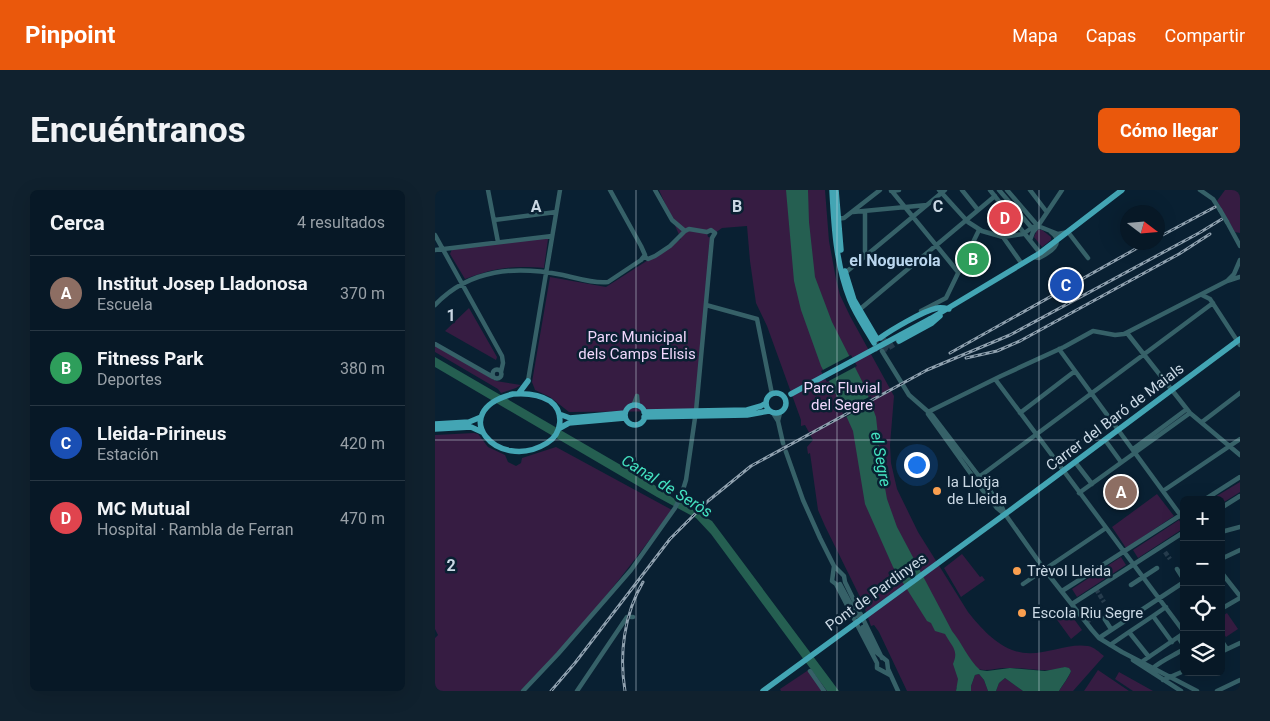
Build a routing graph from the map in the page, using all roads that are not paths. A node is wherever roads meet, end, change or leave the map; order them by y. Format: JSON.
{"nodes":[{"id":1,"x":488,"y":190,"type":"edge"},
{"id":2,"x":560,"y":190,"type":"edge"},
{"id":3,"x":609,"y":190,"type":"edge"},
{"id":4,"x":655,"y":190,"type":"edge"},
{"id":5,"x":832,"y":190,"type":"edge"},
{"id":6,"x":836,"y":190,"type":"edge"},
{"id":7,"x":880,"y":190,"type":"edge"},
{"id":8,"x":891,"y":190,"type":"edge"},
{"id":9,"x":899,"y":190,"type":"edge"},
{"id":10,"x":962,"y":190,"type":"edge"},
{"id":11,"x":990,"y":190,"type":"edge"},
{"id":12,"x":999,"y":190,"type":"edge"},
{"id":13,"x":1007,"y":190,"type":"edge"},
{"id":14,"x":1029,"y":190,"type":"edge"},
{"id":15,"x":1061,"y":190,"type":"edge"},
{"id":16,"x":1122,"y":190,"type":"edge"},
{"id":17,"x":1200,"y":190,"type":"edge"},
{"id":18,"x":942,"y":191,"type":"edge"},
{"id":19,"x":995,"y":196,"type":"junction"},
{"id":20,"x":927,"y":205,"type":"junction"},
{"id":21,"x":904,"y":207,"type":"junction"},
{"id":22,"x":978,"y":210,"type":"junction"},
{"id":23,"x":865,"y":211,"type":"junction"},
{"id":24,"x":557,"y":212,"type":"junction"},
{"id":25,"x":853,"y":212,"type":"junction"},
{"id":26,"x":1046,"y":212,"type":"junction"},
{"id":27,"x":912,"y":217,"type":"junction"},
{"id":28,"x":836,"y":219,"type":"junction"},
{"id":29,"x":494,"y":220,"type":"junction"},
{"id":30,"x":966,"y":220,"type":"junction"},
{"id":31,"x":677,"y":224,"type":"junction"},
{"id":32,"x":1038,"y":226,"type":"junction"},
{"id":33,"x":1031,"y":227,"type":"dead end"},
{"id":34,"x":685,"y":230,"type":"junction"},
{"id":35,"x":979,"y":230,"type":"junction"},
{"id":36,"x":1048,"y":230,"type":"junction"},
{"id":37,"x":1068,"y":232,"type":"junction"},
{"id":38,"x":1025,"y":233,"type":"junction"},
{"id":39,"x":435,"y":235,"type":"edge"},
{"id":40,"x":682,"y":235,"type":"junction"},
{"id":41,"x":552,"y":236,"type":"junction"},
{"id":42,"x":1237,"y":236,"type":"edge"},
{"id":43,"x":1003,"y":237,"type":"junction"},
{"id":44,"x":1030,"y":240,"type":"junction"},
{"id":45,"x":1057,"y":241,"type":"junction"},
{"id":46,"x":498,"y":242,"type":"junction"},
{"id":47,"x":936,"y":245,"type":"junction"},
{"id":48,"x":1240,"y":246,"type":"edge"},
{"id":49,"x":443,"y":249,"type":"junction"},
{"id":50,"x":435,"y":250,"type":"edge"},
{"id":51,"x":1043,"y":254,"type":"junction"},
{"id":52,"x":865,"y":256,"type":"junction"},
{"id":53,"x":644,"y":257,"type":"junction"},
{"id":54,"x":1088,"y":258,"type":"dead end"},
{"id":55,"x":1240,"y":260,"type":"edge"},
{"id":56,"x":1022,"y":264,"type":"junction"},
{"id":57,"x":547,"y":272,"type":"junction"},
{"id":58,"x":958,"y":272,"type":"junction"},
{"id":59,"x":845,"y":273,"type":"junction"},
{"id":60,"x":1240,"y":277,"type":"edge"},
{"id":61,"x":1227,"y":281,"type":"junction"},
{"id":62,"x":462,"y":284,"type":"junction"},
{"id":63,"x":1211,"y":290,"type":"junction"},
{"id":64,"x":1202,"y":295,"type":"junction"},
{"id":65,"x":1211,"y":301,"type":"junction"},
{"id":66,"x":435,"y":305,"type":"edge"},
{"id":67,"x":706,"y":305,"type":"junction"},
{"id":68,"x":949,"y":308,"type":"junction"},
{"id":69,"x":857,"y":310,"type":"junction"},
{"id":70,"x":943,"y":312,"type":"junction"},
{"id":71,"x":1127,"y":333,"type":"junction"},
{"id":72,"x":877,"y":340,"type":"junction"},
{"id":73,"x":899,"y":341,"type":"tunnel mouth"},
{"id":74,"x":1239,"y":342,"type":"edge"},
{"id":75,"x":435,"y":344,"type":"edge"},
{"id":76,"x":1059,"y":349,"type":"junction"},
{"id":77,"x":881,"y":351,"type":"tunnel mouth"},
{"id":78,"x":1143,"y":355,"type":"junction"},
{"id":79,"x":1075,"y":371,"type":"junction"},
{"id":80,"x":995,"y":379,"type":"junction"},
{"id":81,"x":528,"y":381,"type":"junction"},
{"id":82,"x":1173,"y":390,"type":"junction"},
{"id":83,"x":519,"y":393,"type":"junction"},
{"id":84,"x":1091,"y":393,"type":"junction"},
{"id":85,"x":1240,"y":393,"type":"edge"},
{"id":86,"x":533,"y":394,"type":"junction"},
{"id":87,"x":772,"y":394,"type":"junction"},
{"id":88,"x":785,"y":398,"type":"junction"},
{"id":89,"x":766,"y":403,"type":"junction"},
{"id":90,"x":918,"y":404,"type":"junction"},
{"id":91,"x":935,"y":408,"type":"junction"},
{"id":92,"x":1189,"y":411,"type":"junction"},
{"id":93,"x":771,"y":412,"type":"junction"},
{"id":94,"x":928,"y":412,"type":"junction"},
{"id":95,"x":695,"y":413,"type":"junction"},
{"id":96,"x":780,"y":413,"type":"junction"},
{"id":97,"x":1020,"y":413,"type":"junction"},
{"id":98,"x":559,"y":414,"type":"junction"},
{"id":99,"x":644,"y":414,"type":"junction"},
{"id":100,"x":625,"y":415,"type":"junction"},
{"id":101,"x":481,"y":417,"type":"junction"},
{"id":102,"x":778,"y":421,"type":"junction"},
{"id":103,"x":1202,"y":422,"type":"junction"},
{"id":104,"x":435,"y":424,"type":"edge"},
{"id":105,"x":560,"y":428,"type":"junction"},
{"id":106,"x":435,"y":429,"type":"edge"},
{"id":107,"x":1119,"y":430,"type":"junction"},
{"id":108,"x":482,"y":432,"type":"junction"},
{"id":109,"x":1037,"y":435,"type":"junction"},
{"id":110,"x":1240,"y":439,"type":"edge"},
{"id":111,"x":1105,"y":440,"type":"junction"},
{"id":112,"x":783,"y":443,"type":"tunnel mouth"},
{"id":113,"x":1230,"y":446,"type":"junction"},
{"id":114,"x":1134,"y":450,"type":"junction"},
{"id":115,"x":786,"y":452,"type":"tunnel mouth"},
{"id":116,"x":1240,"y":455,"type":"edge"},
{"id":117,"x":1075,"y":462,"type":"junction"},
{"id":118,"x":1121,"y":462,"type":"junction"},
{"id":119,"x":1063,"y":471,"type":"junction"},
{"id":120,"x":979,"y":477,"type":"junction"},
{"id":121,"x":1240,"y":477,"type":"edge"},
{"id":122,"x":1092,"y":484,"type":"junction"},
{"id":123,"x":1163,"y":491,"type":"junction"},
{"id":124,"x":1079,"y":493,"type":"junction"},
{"id":125,"x":1211,"y":496,"type":"edge"},
{"id":126,"x":1240,"y":496,"type":"edge"},
{"id":127,"x":1225,"y":505,"type":"edge"},
{"id":128,"x":1180,"y":512,"type":"edge"},
{"id":129,"x":1005,"y":514,"type":"junction"},
{"id":130,"x":1180,"y":515,"type":"edge"},
{"id":131,"x":1240,"y":527,"type":"edge"},
{"id":132,"x":1106,"y":528,"type":"junction"},
{"id":133,"x":1225,"y":531,"type":"edge"},
{"id":134,"x":1180,"y":535,"type":"edge"},
{"id":135,"x":1240,"y":550,"type":"edge"},
{"id":136,"x":1124,"y":552,"type":"junction"},
{"id":137,"x":1225,"y":557,"type":"edge"},
{"id":138,"x":1134,"y":565,"type":"junction"},
{"id":139,"x":834,"y":566,"type":"junction"},
{"id":140,"x":1157,"y":568,"type":"dead end"},
{"id":141,"x":1044,"y":569,"type":"junction"},
{"id":142,"x":1177,"y":569,"type":"dead end"},
{"id":143,"x":840,"y":572,"type":"junction"},
{"id":144,"x":833,"y":574,"type":"junction"},
{"id":145,"x":1180,"y":574,"type":"edge"},
{"id":146,"x":1143,"y":577,"type":"junction"},
{"id":147,"x":1225,"y":577,"type":"edge"},
{"id":148,"x":840,"y":583,"type":"junction"},
{"id":149,"x":1023,"y":584,"type":"dead end"},
{"id":150,"x":1180,"y":584,"type":"edge"},
{"id":151,"x":1131,"y":585,"type":"dead end"},
{"id":152,"x":1062,"y":591,"type":"junction"},
{"id":153,"x":1240,"y":597,"type":"edge"},
{"id":154,"x":1159,"y":598,"type":"junction"},
{"id":155,"x":1072,"y":604,"type":"junction"},
{"id":156,"x":1225,"y":606,"type":"edge"},
{"id":157,"x":1166,"y":607,"type":"junction"},
{"id":158,"x":862,"y":616,"type":"junction"},
{"id":159,"x":1153,"y":616,"type":"junction"},
{"id":160,"x":630,"y":617,"type":"dead end"},
{"id":161,"x":1104,"y":618,"type":"dead end"},
{"id":162,"x":856,"y":623,"type":"junction"},
{"id":163,"x":863,"y":627,"type":"dead end"},
{"id":164,"x":1111,"y":629,"type":"junction"},
{"id":165,"x":1183,"y":631,"type":"edge"},
{"id":166,"x":1129,"y":632,"type":"junction"},
{"id":167,"x":1178,"y":637,"type":"joint"},
{"id":168,"x":1099,"y":638,"type":"junction"},
{"id":169,"x":1180,"y":640,"type":"edge"},
{"id":170,"x":1171,"y":642,"type":"junction"},
{"id":171,"x":1240,"y":643,"type":"edge"},
{"id":172,"x":1110,"y":644,"type":"junction"},
{"id":173,"x":1225,"y":646,"type":"edge"},
{"id":174,"x":1160,"y":649,"type":"junction"},
{"id":175,"x":1227,"y":649,"type":"joint"},
{"id":176,"x":876,"y":652,"type":"junction"},
{"id":177,"x":1180,"y":652,"type":"edge"},
{"id":178,"x":1149,"y":657,"type":"junction"},
{"id":179,"x":883,"y":658,"type":"junction"},
{"id":180,"x":1167,"y":660,"type":"junction"},
{"id":181,"x":877,"y":662,"type":"junction"},
{"id":182,"x":1140,"y":663,"type":"junction"},
{"id":183,"x":1153,"y":668,"type":"junction"},
{"id":184,"x":886,"y":669,"type":"junction"},
{"id":185,"x":810,"y":671,"type":"dead end"},
{"id":186,"x":1180,"y":674,"type":"edge"},
{"id":187,"x":1174,"y":678,"type":"junction"},
{"id":188,"x":1163,"y":680,"type":"junction"},
{"id":189,"x":1240,"y":680,"type":"edge"},
{"id":190,"x":1171,"y":685,"type":"junction"},
{"id":191,"x":523,"y":691,"type":"edge"},
{"id":192,"x":577,"y":691,"type":"edge"},
{"id":193,"x":763,"y":691,"type":"edge"},
{"id":194,"x":825,"y":691,"type":"edge"},
{"id":195,"x":898,"y":691,"type":"edge"},
{"id":196,"x":1181,"y":691,"type":"edge"},
{"id":197,"x":1197,"y":691,"type":"edge"},
{"id":198,"x":1217,"y":691,"type":"edge"}],
"edges":[{"from":1,"to":29,"type":"street"},
{"from":2,"to":24,"type":"street"},
{"from":3,"to":53,"type":"street"},
{"from":4,"to":31,"type":"street"},
{"from":5,"to":28,"type":"main road"},
{"from":6,"to":28,"type":"main road"},
{"from":7,"to":25,"type":"street"},
{"from":8,"to":9,"type":"street"},
{"from":8,"to":21,"type":"street"},
{"from":10,"to":22,"type":"street"},
{"from":11,"to":19,"type":"street"},
{"from":12,"to":33,"type":"street"},
{"from":13,"to":32,"type":"street"},
{"from":14,"to":26,"type":"street"},
{"from":15,"to":26,"type":"street"},
{"from":16,"to":37,"type":"main road"},
{"from":17,"to":42,"type":"street","bridge":true},
{"from":18,"to":20,"type":"street"},
{"from":18,"to":30,"type":"street"},
{"from":19,"to":22,"type":"street"},
{"from":19,"to":38,"type":"street"},
{"from":20,"to":21,"type":"street"},
{"from":20,"to":27,"type":"street"},
{"from":21,"to":23,"type":"street"},
{"from":21,"to":27,"type":"street"},
{"from":22,"to":30,"type":"street"},
{"from":23,"to":25,"type":"street"},
{"from":23,"to":52,"type":"street"},
{"from":24,"to":29,"type":"street"},
{"from":24,"to":41,"type":"street"},
{"from":25,"to":28,"type":"street"},
{"from":26,"to":32,"type":"street"},
{"from":27,"to":47,"type":"street"},
{"from":27,"to":52,"type":"street"},
{"from":28,"to":59,"type":"main road"},
{"from":28,"to":69,"type":"main road"},
{"from":29,"to":46,"type":"street"},
{"from":30,"to":35,"type":"street"},
{"from":30,"to":47,"type":"street"},
{"from":31,"to":34,"type":"street"},
{"from":31,"to":40,"type":"street"},
{"from":32,"to":36,"type":"street"},
{"from":32,"to":38,"type":"street"},
{"from":32,"to":44,"type":"street"},
{"from":34,"to":40,"type":"street"},
{"from":34,"to":67,"type":"street"},
{"from":35,"to":43,"type":"street"},
{"from":35,"to":58,"type":"street"},
{"from":36,"to":37,"type":"street"},
{"from":36,"to":45,"type":"street"},
{"from":37,"to":45,"type":"main road"},
{"from":37,"to":54,"type":"street"},
{"from":38,"to":43,"type":"street"},
{"from":38,"to":44,"type":"street"},
{"from":39,"to":49,"type":"street"},
{"from":40,"to":53,"type":"street"},
{"from":41,"to":46,"type":"street"},
{"from":41,"to":57,"type":"street"},
{"from":42,"to":48,"type":"street"},
{"from":43,"to":56,"type":"street"},
{"from":44,"to":51,"type":"street"},
{"from":45,"to":51,"type":"main road"},
{"from":46,"to":49,"type":"street"},
{"from":47,"to":58,"type":"street"},
{"from":47,"to":69,"type":"street"},
{"from":49,"to":50,"type":"street"},
{"from":49,"to":62,"type":"street"},
{"from":51,"to":56,"type":"main road"},
{"from":52,"to":59,"type":"street"},
{"from":53,"to":57,"type":"street"},
{"from":55,"to":61,"type":"street"},
{"from":56,"to":68,"type":"main road"},
{"from":57,"to":62,"type":"street"},
{"from":57,"to":81,"type":"street"},
{"from":58,"to":72,"type":"street"},
{"from":59,"to":69,"type":"main road"},
{"from":60,"to":61,"type":"street"},
{"from":61,"to":63,"type":"street"},
{"from":62,"to":66,"type":"street"},
{"from":62,"to":75,"type":"street"},
{"from":63,"to":64,"type":"street"},
{"from":63,"to":65,"type":"street"},
{"from":64,"to":65,"type":"street"},
{"from":64,"to":71,"type":"street"},
{"from":65,"to":74,"type":"street"},
{"from":65,"to":78,"type":"street"},
{"from":67,"to":87,"type":"street"},
{"from":67,"to":95,"type":"street"},
{"from":68,"to":70,"type":"main road"},
{"from":68,"to":72,"type":"main road"},
{"from":69,"to":72,"type":"main road"},
{"from":70,"to":73,"type":"main road"},
{"from":70,"to":88,"type":"main road","bridge":true},
{"from":71,"to":76,"type":"street"},
{"from":71,"to":78,"type":"street"},
{"from":74,"to":82,"type":"main road","name":"Carrer del Baró de Maials"},
{"from":76,"to":79,"type":"street"},
{"from":76,"to":80,"type":"street"},
{"from":77,"to":90,"type":"street"},
{"from":78,"to":82,"type":"street"},
{"from":78,"to":84,"type":"street"},
{"from":79,"to":84,"type":"street"},
{"from":79,"to":97,"type":"street"},
{"from":80,"to":91,"type":"street"},
{"from":80,"to":97,"type":"street"},
{"from":81,"to":83,"type":"main road"},
{"from":81,"to":86,"type":"main road"},
{"from":82,"to":92,"type":"street"},
{"from":82,"to":107,"type":"main road","name":"Carrer del Baró de Maials"},
{"from":83,"to":86,"type":"main road"},
{"from":83,"to":101,"type":"main road"},
{"from":84,"to":107,"type":"street"},
{"from":84,"to":109,"type":"street"},
{"from":85,"to":103,"type":"street"},
{"from":86,"to":98,"type":"main road"},
{"from":87,"to":88,"type":"main road"},
{"from":87,"to":89,"type":"main road"},
{"from":88,"to":96,"type":"main road"},
{"from":89,"to":93,"type":"main road"},
{"from":89,"to":95,"type":"main road"},
{"from":90,"to":91,"type":"street"},
{"from":90,"to":94,"type":"street"},
{"from":91,"to":94,"type":"street"},
{"from":92,"to":103,"type":"street"},
{"from":92,"to":114,"type":"street"},
{"from":93,"to":95,"type":"main road"},
{"from":93,"to":96,"type":"main road"},
{"from":93,"to":102,"type":"street"},
{"from":94,"to":120,"type":"street"},
{"from":94,"to":129,"type":"street"},
{"from":95,"to":99,"type":"main road"},
{"from":95,"to":191,"type":"street"},
{"from":96,"to":102,"type":"street"},
{"from":97,"to":109,"type":"street"},
{"from":98,"to":100,"type":"main road"},
{"from":98,"to":105,"type":"main road"},
{"from":99,"to":100,"type":"main road"},
{"from":99,"to":100,"type":"main road"},
{"from":100,"to":105,"type":"main road"},
{"from":101,"to":104,"type":"main road"},
{"from":101,"to":108,"type":"main road"},
{"from":102,"to":112,"type":"street"},
{"from":103,"to":113,"type":"street"},
{"from":105,"to":108,"type":"main road"},
{"from":106,"to":108,"type":"main road"},
{"from":107,"to":111,"type":"main road","name":"Carrer del Baró de Maials"},
{"from":107,"to":114,"type":"street"},
{"from":109,"to":119,"type":"street"},
{"from":109,"to":120,"type":"street"},
{"from":110,"to":113,"type":"street"},
{"from":111,"to":117,"type":"main road","name":"Carrer del Baró de Maials"},
{"from":111,"to":118,"type":"street"},
{"from":113,"to":116,"type":"street"},
{"from":113,"to":123,"type":"street"},
{"from":114,"to":118,"type":"street"},
{"from":114,"to":123,"type":"street"},
{"from":115,"to":139,"type":"street"},
{"from":117,"to":119,"type":"main road","name":"Carrer del Baró de Maials"},
{"from":117,"to":122,"type":"street"},
{"from":118,"to":122,"type":"street"},
{"from":119,"to":124,"type":"street"},
{"from":119,"to":129,"type":"main road","name":"Carrer del Baró de Maials"},
{"from":120,"to":129,"type":"street"},
{"from":121,"to":125,"type":"street"},
{"from":122,"to":124,"type":"street"},
{"from":123,"to":128,"type":"street"},
{"from":124,"to":132,"type":"street"},
{"from":126,"to":127,"type":"street"},
{"from":129,"to":141,"type":"street"},
{"from":129,"to":158,"type":"main road","name":"Pont de Pardinyes"},
{"from":130,"to":136,"type":"street"},
{"from":131,"to":133,"type":"street"},
{"from":132,"to":136,"type":"street"},
{"from":132,"to":141,"type":"street"},
{"from":134,"to":138,"type":"street"},
{"from":135,"to":137,"type":"street"},
{"from":136,"to":138,"type":"street"},
{"from":136,"to":152,"type":"street"},
{"from":138,"to":146,"type":"street"},
{"from":138,"to":155,"type":"street"},
{"from":139,"to":143,"type":"street"},
{"from":139,"to":144,"type":"street"},
{"from":140,"to":146,"type":"street"},
{"from":141,"to":149,"type":"street"},
{"from":141,"to":152,"type":"street"},
{"from":142,"to":145,"type":"street"},
{"from":143,"to":144,"type":"street"},
{"from":143,"to":148,"type":"street"},
{"from":144,"to":148,"type":"street"},
{"from":146,"to":151,"type":"street"},
{"from":146,"to":154,"type":"street"},
{"from":147,"to":153,"type":"street"},
{"from":148,"to":158,"type":"street"},
{"from":148,"to":162,"type":"street"},
{"from":150,"to":154,"type":"street"},
{"from":152,"to":155,"type":"street"},
{"from":153,"to":156,"type":"street"},
{"from":154,"to":157,"type":"street"},
{"from":154,"to":164,"type":"street"},
{"from":155,"to":168,"type":"street"},
{"from":157,"to":159,"type":"street"},
{"from":157,"to":165,"type":"street"},
{"from":158,"to":162,"type":"main road","name":"Pont de Pardinyes"},
{"from":158,"to":179,"type":"street"},
{"from":159,"to":166,"type":"street"},
{"from":159,"to":170,"type":"street"},
{"from":160,"to":192,"type":"street"},
{"from":161,"to":164,"type":"street"},
{"from":162,"to":181,"type":"street"},
{"from":162,"to":193,"type":"main road","name":"Pont de Pardinyes"},
{"from":163,"to":176,"type":"street"},
{"from":164,"to":168,"type":"street"},
{"from":166,"to":172,"type":"street"},
{"from":166,"to":178,"type":"street"},
{"from":167,"to":169,"type":"street"},
{"from":167,"to":170,"type":"street"},
{"from":168,"to":172,"type":"street"},
{"from":170,"to":174,"type":"street"},
{"from":171,"to":175,"type":"street"},
{"from":172,"to":182,"type":"street"},
{"from":173,"to":175,"type":"street"},
{"from":174,"to":178,"type":"street"},
{"from":174,"to":180,"type":"street"},
{"from":176,"to":179,"type":"street"},
{"from":176,"to":181,"type":"street"},
{"from":177,"to":180,"type":"street"},
{"from":178,"to":182,"type":"street"},
{"from":179,"to":181,"type":"street"},
{"from":179,"to":184,"type":"street"},
{"from":180,"to":183,"type":"street"},
{"from":181,"to":184,"type":"street"},
{"from":182,"to":183,"type":"street"},
{"from":182,"to":188,"type":"street"},
{"from":183,"to":187,"type":"street"},
{"from":184,"to":195,"type":"street"},
{"from":185,"to":194,"type":"street"},
{"from":186,"to":187,"type":"street"},
{"from":187,"to":188,"type":"street"},
{"from":187,"to":190,"type":"street"},
{"from":187,"to":197,"type":"street"},
{"from":188,"to":190,"type":"street"},
{"from":189,"to":198,"type":"street"},
{"from":190,"to":196,"type":"street"}]}
